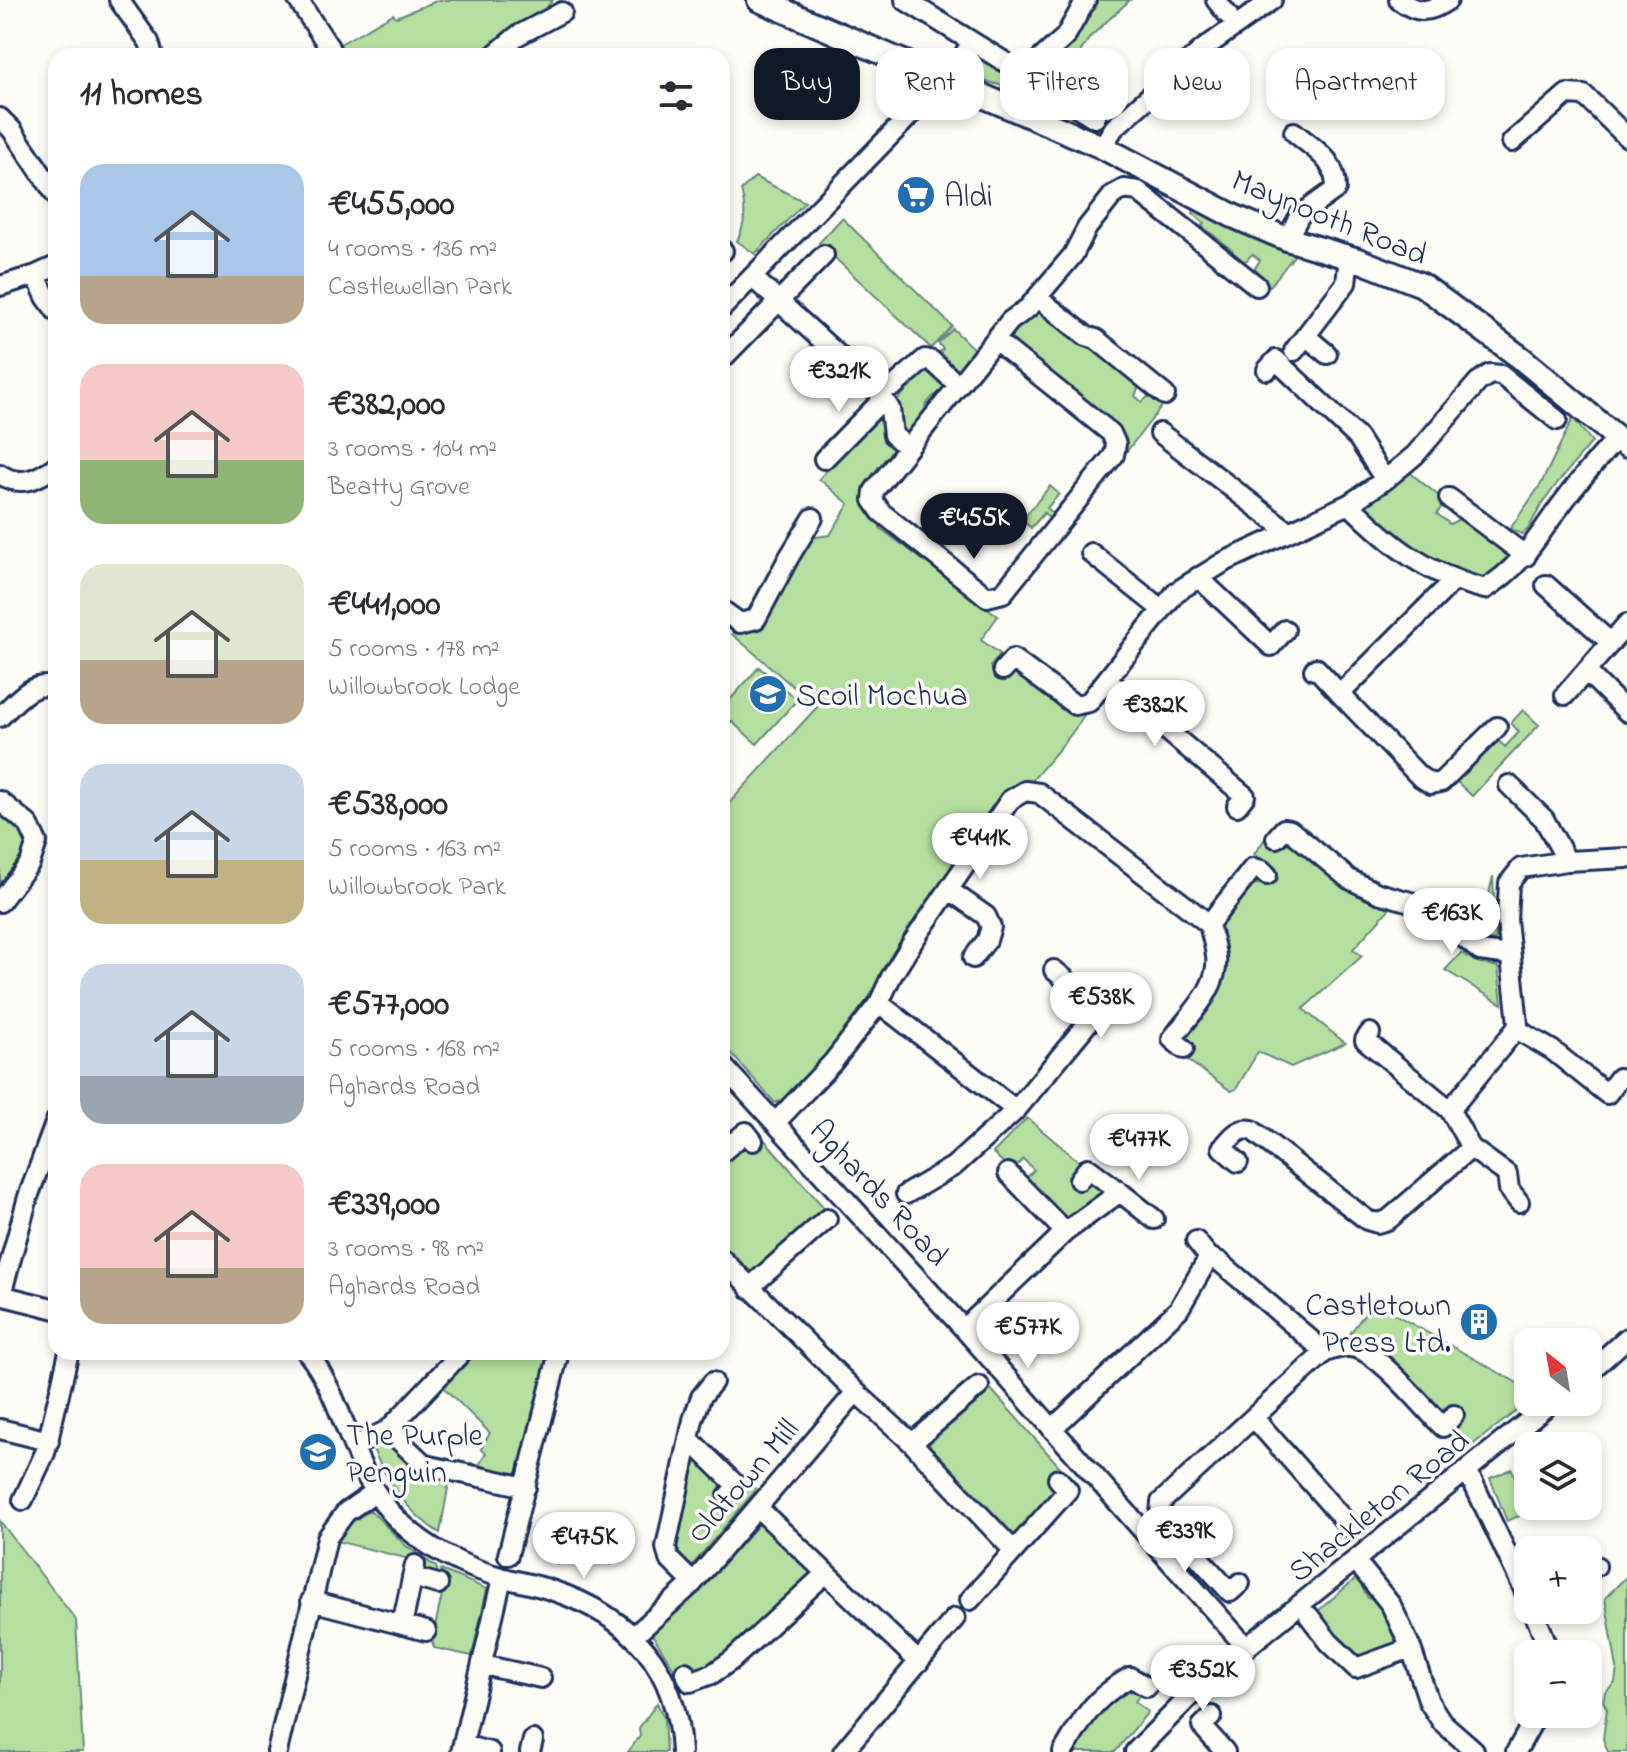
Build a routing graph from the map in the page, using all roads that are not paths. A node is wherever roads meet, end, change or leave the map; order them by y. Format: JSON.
{"nodes":[{"id":1,"x":119,"y":0,"type":"edge"},
{"id":2,"x":298,"y":0,"type":"edge"},
{"id":3,"x":759,"y":0,"type":"edge"},
{"id":4,"x":905,"y":0,"type":"edge"},
{"id":5,"x":1086,"y":0,"type":"edge"},
{"id":6,"x":1216,"y":0,"type":"edge"},
{"id":7,"x":1272,"y":0,"type":"edge"},
{"id":8,"x":1399,"y":0,"type":"edge"},
{"id":9,"x":1448,"y":0,"type":"edge"},
{"id":10,"x":562,"y":12,"type":"dead end"},
{"id":11,"x":1228,"y":15,"type":"dead end"},
{"id":12,"x":972,"y":42,"type":"junction"},
{"id":13,"x":151,"y":48,"type":"edge"},
{"id":14,"x":329,"y":48,"type":"edge"},
{"id":15,"x":503,"y":48,"type":"edge"},
{"id":16,"x":969,"y":48,"type":"edge"},
{"id":17,"x":1053,"y":48,"type":"edge"},
{"id":18,"x":876,"y":51,"type":"edge"},
{"id":19,"x":1000,"y":58,"type":"edge"},
{"id":20,"x":984,"y":97,"type":"edge"},
{"id":21,"x":0,"y":118,"type":"edge"},
{"id":22,"x":907,"y":120,"type":"edge"},
{"id":23,"x":1294,"y":132,"type":"dead end"},
{"id":24,"x":1627,"y":137,"type":"edge"},
{"id":25,"x":1512,"y":142,"type":"dead end"},
{"id":26,"x":1102,"y":147,"type":"junction"},
{"id":27,"x":48,"y":183,"type":"edge"},
{"id":28,"x":1287,"y":239,"type":"junction"},
{"id":29,"x":824,"y":255,"type":"dead end"},
{"id":30,"x":1349,"y":257,"type":"junction"},
{"id":31,"x":48,"y":270,"type":"edge"},
{"id":32,"x":36,"y":275,"type":"junction"},
{"id":33,"x":752,"y":277,"type":"junction"},
{"id":34,"x":0,"y":286,"type":"edge"},
{"id":35,"x":1257,"y":286,"type":"dead end"},
{"id":36,"x":1038,"y":298,"type":"junction"},
{"id":37,"x":48,"y":300,"type":"edge"},
{"id":38,"x":730,"y":300,"type":"edge"},
{"id":39,"x":779,"y":302,"type":"junction"},
{"id":40,"x":995,"y":340,"type":"junction"},
{"id":41,"x":730,"y":351,"type":"edge"},
{"id":42,"x":1327,"y":354,"type":"dead end"},
{"id":43,"x":1267,"y":370,"type":"dead end"},
{"id":44,"x":958,"y":385,"type":"junction"},
{"id":45,"x":1153,"y":391,"type":"dead end"},
{"id":46,"x":889,"y":392,"type":"junction"},
{"id":47,"x":1557,"y":420,"type":"dead end"},
{"id":48,"x":1160,"y":433,"type":"dead end"},
{"id":49,"x":1622,"y":442,"type":"edge"},
{"id":50,"x":908,"y":448,"type":"junction"},
{"id":51,"x":824,"y":459,"type":"dead end"},
{"id":52,"x":48,"y":470,"type":"edge"},
{"id":53,"x":0,"y":474,"type":"edge"},
{"id":54,"x":1385,"y":480,"type":"junction"},
{"id":55,"x":1449,"y":498,"type":"dead end"},
{"id":56,"x":1349,"y":504,"type":"junction"},
{"id":57,"x":813,"y":518,"type":"dead end"},
{"id":58,"x":1289,"y":532,"type":"junction"},
{"id":59,"x":1091,"y":553,"type":"dead end"},
{"id":60,"x":1526,"y":556,"type":"junction"},
{"id":61,"x":1198,"y":577,"type":"junction"},
{"id":62,"x":1453,"y":581,"type":"junction"},
{"id":63,"x":1546,"y":585,"type":"dead end"},
{"id":64,"x":1161,"y":609,"type":"junction"},
{"id":65,"x":730,"y":616,"type":"edge"},
{"id":66,"x":1627,"y":624,"type":"edge"},
{"id":67,"x":1285,"y":630,"type":"dead end"},
{"id":68,"x":1611,"y":643,"type":"junction"},
{"id":69,"x":1003,"y":670,"type":"dead end"},
{"id":70,"x":1314,"y":670,"type":"dead end"},
{"id":71,"x":1586,"y":671,"type":"junction"},
{"id":72,"x":1107,"y":680,"type":"junction"},
{"id":73,"x":48,"y":687,"type":"edge"},
{"id":74,"x":1340,"y":694,"type":"junction"},
{"id":75,"x":1565,"y":695,"type":"dead end"},
{"id":76,"x":1627,"y":712,"type":"edge"},
{"id":77,"x":0,"y":717,"type":"edge"},
{"id":78,"x":1497,"y":727,"type":"dead end"},
{"id":79,"x":1509,"y":785,"type":"dead end"},
{"id":80,"x":0,"y":801,"type":"edge"},
{"id":81,"x":1237,"y":806,"type":"dead end"},
{"id":82,"x":1276,"y":838,"type":"dead end"},
{"id":83,"x":1627,"y":858,"type":"edge"},
{"id":84,"x":1567,"y":861,"type":"junction"},
{"id":85,"x":1267,"y":875,"type":"dead end"},
{"id":86,"x":949,"y":890,"type":"junction"},
{"id":87,"x":0,"y":902,"type":"edge"},
{"id":88,"x":1209,"y":924,"type":"junction"},
{"id":89,"x":1510,"y":955,"type":"junction"},
{"id":90,"x":973,"y":958,"type":"dead end"},
{"id":91,"x":1054,"y":970,"type":"dead end"},
{"id":92,"x":879,"y":1003,"type":"junction"},
{"id":93,"x":1516,"y":1029,"type":"junction"},
{"id":94,"x":1370,"y":1033,"type":"dead end"},
{"id":95,"x":1184,"y":1049,"type":"dead end"},
{"id":96,"x":730,"y":1074,"type":"edge"},
{"id":97,"x":1619,"y":1078,"type":"dead end"},
{"id":98,"x":1016,"y":1110,"type":"junction"},
{"id":99,"x":1450,"y":1110,"type":"junction"},
{"id":100,"x":775,"y":1123,"type":"junction"},
{"id":101,"x":753,"y":1141,"type":"dead end"},
{"id":102,"x":730,"y":1145,"type":"edge"},
{"id":103,"x":1471,"y":1148,"type":"junction"},
{"id":104,"x":1238,"y":1162,"type":"dead end"},
{"id":105,"x":47,"y":1171,"type":"edge"},
{"id":106,"x":1008,"y":1173,"type":"dead end"},
{"id":107,"x":1079,"y":1180,"type":"dead end"},
{"id":108,"x":1120,"y":1192,"type":"junction"},
{"id":109,"x":906,"y":1194,"type":"dead end"},
{"id":110,"x":1519,"y":1202,"type":"dead end"},
{"id":111,"x":827,"y":1219,"type":"dead end"},
{"id":112,"x":1154,"y":1219,"type":"dead end"},
{"id":113,"x":1065,"y":1232,"type":"junction"},
{"id":114,"x":1196,"y":1241,"type":"dead end"},
{"id":115,"x":1209,"y":1257,"type":"junction"},
{"id":116,"x":730,"y":1268,"type":"edge"},
{"id":117,"x":749,"y":1288,"type":"junction"},
{"id":118,"x":1,"y":1295,"type":"edge"},
{"id":119,"x":48,"y":1307,"type":"edge"},
{"id":120,"x":964,"y":1329,"type":"junction"},
{"id":121,"x":1627,"y":1338,"type":"edge"},
{"id":122,"x":1325,"y":1352,"type":"junction"},
{"id":123,"x":67,"y":1360,"type":"edge"},
{"id":124,"x":312,"y":1360,"type":"edge"},
{"id":125,"x":454,"y":1360,"type":"edge"},
{"id":126,"x":557,"y":1360,"type":"edge"},
{"id":127,"x":1602,"y":1360,"type":"edge"},
{"id":128,"x":713,"y":1382,"type":"dead end"},
{"id":129,"x":979,"y":1386,"type":"dead end"},
{"id":130,"x":856,"y":1392,"type":"junction"},
{"id":131,"x":1454,"y":1415,"type":"dead end"},
{"id":132,"x":1535,"y":1416,"type":"edge"},
{"id":133,"x":1254,"y":1418,"type":"junction"},
{"id":134,"x":0,"y":1429,"type":"edge"},
{"id":135,"x":1052,"y":1429,"type":"junction"},
{"id":136,"x":388,"y":1430,"type":"junction"},
{"id":137,"x":689,"y":1439,"type":"junction"},
{"id":138,"x":49,"y":1441,"type":"junction"},
{"id":139,"x":912,"y":1443,"type":"junction"},
{"id":140,"x":354,"y":1446,"type":"junction"},
{"id":141,"x":1468,"y":1472,"type":"junction"},
{"id":142,"x":1058,"y":1479,"type":"dead end"},
{"id":143,"x":526,"y":1487,"type":"junction"},
{"id":144,"x":375,"y":1492,"type":"junction"},
{"id":145,"x":728,"y":1496,"type":"dead end"},
{"id":146,"x":23,"y":1500,"type":"dead end"},
{"id":147,"x":758,"y":1508,"type":"junction"},
{"id":148,"x":1351,"y":1528,"type":"dead end"},
{"id":149,"x":1014,"y":1551,"type":"junction"},
{"id":150,"x":508,"y":1555,"type":"dead end"},
{"id":151,"x":1514,"y":1566,"type":"edge"},
{"id":152,"x":1363,"y":1570,"type":"dead end"},
{"id":153,"x":825,"y":1574,"type":"junction"},
{"id":154,"x":502,"y":1578,"type":"junction"},
{"id":155,"x":693,"y":1583,"type":"junction"},
{"id":156,"x":1240,"y":1583,"type":"dead end"},
{"id":157,"x":438,"y":1584,"type":"dead end"},
{"id":158,"x":970,"y":1600,"type":"dead end"},
{"id":159,"x":311,"y":1601,"type":"junction"},
{"id":160,"x":1309,"y":1616,"type":"dead end"},
{"id":161,"x":955,"y":1618,"type":"dead end"},
{"id":162,"x":402,"y":1625,"type":"junction"},
{"id":163,"x":426,"y":1631,"type":"dead end"},
{"id":164,"x":634,"y":1636,"type":"junction"},
{"id":165,"x":1247,"y":1648,"type":"junction"},
{"id":166,"x":1411,"y":1648,"type":"junction"},
{"id":167,"x":919,"y":1662,"type":"junction"},
{"id":168,"x":483,"y":1665,"type":"junction"},
{"id":169,"x":685,"y":1672,"type":"dead end"},
{"id":170,"x":541,"y":1678,"type":"dead end"},
{"id":171,"x":1147,"y":1687,"type":"dead end"},
{"id":172,"x":1212,"y":1716,"type":"dead end"},
{"id":173,"x":1529,"y":1728,"type":"edge"},
{"id":174,"x":462,"y":1749,"type":"edge"},
{"id":175,"x":1474,"y":1751,"type":"edge"},
{"id":176,"x":277,"y":1752,"type":"edge"},
{"id":177,"x":490,"y":1752,"type":"edge"},
{"id":178,"x":681,"y":1752,"type":"edge"},
{"id":179,"x":843,"y":1752,"type":"edge"},
{"id":180,"x":1063,"y":1752,"type":"edge"},
{"id":181,"x":1135,"y":1752,"type":"edge"},
{"id":182,"x":1225,"y":1752,"type":"edge"},
{"id":183,"x":1516,"y":1752,"type":"edge"}],
"edges":[{"from":1,"to":13,"type":"street"},
{"from":2,"to":14,"type":"street"},
{"from":3,"to":18,"type":"main road","name":"Maynooth Road"},
{"from":4,"to":12,"type":"street"},
{"from":5,"to":17,"type":"street"},
{"from":6,"to":11,"type":"street"},
{"from":7,"to":26,"type":"street"},
{"from":8,"to":9,"type":"street"},
{"from":10,"to":15,"type":"street"},
{"from":12,"to":16,"type":"street"},
{"from":12,"to":19,"type":"street"},
{"from":20,"to":26,"type":"main road","name":"Maynooth Road"},
{"from":21,"to":27,"type":"street"},
{"from":22,"to":33,"type":"street"},
{"from":23,"to":28,"type":"street"},
{"from":24,"to":25,"type":"street"},
{"from":26,"to":28,"type":"main road","name":"Maynooth Road"},
{"from":28,"to":30,"type":"main road","name":"Maynooth Road"},
{"from":29,"to":39,"type":"street"},
{"from":30,"to":42,"type":"street"},
{"from":30,"to":49,"type":"main road","name":"Maynooth Road"},
{"from":31,"to":32,"type":"street"},
{"from":32,"to":34,"type":"street"},
{"from":32,"to":37,"type":"street"},
{"from":33,"to":38,"type":"street"},
{"from":33,"to":39,"type":"street"},
{"from":35,"to":36,"type":"street"},
{"from":36,"to":40,"type":"street"},
{"from":36,"to":45,"type":"street"},
{"from":39,"to":41,"type":"street"},
{"from":39,"to":46,"type":"street"},
{"from":40,"to":44,"type":"street"},
{"from":40,"to":50,"type":"street"},
{"from":43,"to":54,"type":"street"},
{"from":44,"to":46,"type":"street"},
{"from":44,"to":50,"type":"street"},
{"from":46,"to":50,"type":"street"},
{"from":46,"to":51,"type":"street"},
{"from":47,"to":54,"type":"street"},
{"from":48,"to":58,"type":"street"},
{"from":49,"to":60,"type":"street"},
{"from":52,"to":53,"type":"street"},
{"from":54,"to":56,"type":"street"},
{"from":55,"to":60,"type":"street"},
{"from":56,"to":58,"type":"street"},
{"from":56,"to":62,"type":"street"},
{"from":57,"to":65,"type":"street"},
{"from":58,"to":61,"type":"street"},
{"from":59,"to":64,"type":"street"},
{"from":60,"to":62,"type":"street"},
{"from":61,"to":64,"type":"street"},
{"from":61,"to":67,"type":"street"},
{"from":62,"to":74,"type":"street"},
{"from":63,"to":68,"type":"street"},
{"from":64,"to":72,"type":"street"},
{"from":66,"to":68,"type":"street"},
{"from":68,"to":71,"type":"street"},
{"from":69,"to":72,"type":"street"},
{"from":70,"to":74,"type":"street"},
{"from":71,"to":75,"type":"street"},
{"from":71,"to":76,"type":"street"},
{"from":72,"to":81,"type":"street"},
{"from":73,"to":77,"type":"street"},
{"from":74,"to":78,"type":"street"},
{"from":79,"to":84,"type":"street"},
{"from":80,"to":87,"type":"street"},
{"from":82,"to":89,"type":"street"},
{"from":83,"to":84,"type":"street"},
{"from":84,"to":89,"type":"street"},
{"from":85,"to":88,"type":"street"},
{"from":86,"to":88,"type":"street"},
{"from":86,"to":90,"type":"street"},
{"from":86,"to":92,"type":"street"},
{"from":88,"to":95,"type":"street"},
{"from":89,"to":93,"type":"street"},
{"from":91,"to":98,"type":"street"},
{"from":92,"to":98,"type":"street"},
{"from":92,"to":100,"type":"street"},
{"from":93,"to":97,"type":"street"},
{"from":93,"to":99,"type":"street"},
{"from":94,"to":99,"type":"street"},
{"from":96,"to":100,"type":"street","name":"Aghards Road"},
{"from":98,"to":109,"type":"street"},
{"from":99,"to":103,"type":"street"},
{"from":100,"to":120,"type":"street","name":"Aghards Road"},
{"from":101,"to":102,"type":"street"},
{"from":103,"to":104,"type":"street"},
{"from":103,"to":110,"type":"street"},
{"from":105,"to":118,"type":"street"},
{"from":106,"to":113,"type":"street"},
{"from":107,"to":108,"type":"street"},
{"from":108,"to":112,"type":"street"},
{"from":108,"to":113,"type":"street"},
{"from":111,"to":117,"type":"street"},
{"from":113,"to":120,"type":"street"},
{"from":114,"to":115,"type":"street"},
{"from":115,"to":122,"type":"street"},
{"from":115,"to":135,"type":"street"},
{"from":116,"to":117,"type":"street"},
{"from":117,"to":130,"type":"street"},
{"from":118,"to":119,"type":"street"},
{"from":120,"to":135,"type":"street","name":"Aghards Road"},
{"from":121,"to":127,"type":"street"},
{"from":122,"to":131,"type":"street"},
{"from":122,"to":133,"type":"street"},
{"from":123,"to":138,"type":"street"},
{"from":124,"to":140,"type":"street"},
{"from":125,"to":136,"type":"street"},
{"from":126,"to":143,"type":"street"},
{"from":128,"to":137,"type":"street"},
{"from":129,"to":139,"type":"street"},
{"from":130,"to":139,"type":"street"},
{"from":130,"to":147,"type":"street","name":"Oldtown Mill"},
{"from":132,"to":141,"type":"street","name":"Shackleton Road"},
{"from":133,"to":148,"type":"street"},
{"from":133,"to":156,"type":"street"},
{"from":134,"to":138,"type":"street"},
{"from":135,"to":165,"type":"street","name":"Aghards Road"},
{"from":136,"to":140,"type":"street"},
{"from":136,"to":143,"type":"street"},
{"from":137,"to":145,"type":"street"},
{"from":137,"to":155,"type":"street"},
{"from":138,"to":146,"type":"street"},
{"from":139,"to":149,"type":"street"},
{"from":140,"to":144,"type":"street"},
{"from":141,"to":151,"type":"street"},
{"from":141,"to":165,"type":"street","name":"Shackleton Road"},
{"from":142,"to":149,"type":"street"},
{"from":143,"to":150,"type":"street"},
{"from":144,"to":154,"type":"street"},
{"from":144,"to":159,"type":"street"},
{"from":147,"to":153,"type":"street"},
{"from":147,"to":155,"type":"street","name":"Oldtown Mill"},
{"from":149,"to":158,"type":"street"},
{"from":152,"to":166,"type":"street"},
{"from":153,"to":167,"type":"street"},
{"from":153,"to":169,"type":"street"},
{"from":154,"to":164,"type":"street"},
{"from":154,"to":168,"type":"street"},
{"from":155,"to":164,"type":"street","name":"Oldtown Mill"},
{"from":157,"to":162,"type":"street"},
{"from":159,"to":162,"type":"street"},
{"from":159,"to":176,"type":"street"},
{"from":160,"to":166,"type":"street"},
{"from":161,"to":167,"type":"street"},
{"from":162,"to":163,"type":"street"},
{"from":164,"to":178,"type":"street"},
{"from":165,"to":181,"type":"street","name":"Shackleton Road"},
{"from":166,"to":175,"type":"street"},
{"from":167,"to":179,"type":"street"},
{"from":168,"to":170,"type":"street"},
{"from":168,"to":174,"type":"street"},
{"from":171,"to":180,"type":"street"},
{"from":172,"to":182,"type":"street"},
{"from":173,"to":183,"type":"street"},
{"from":174,"to":177,"type":"street"}]}
